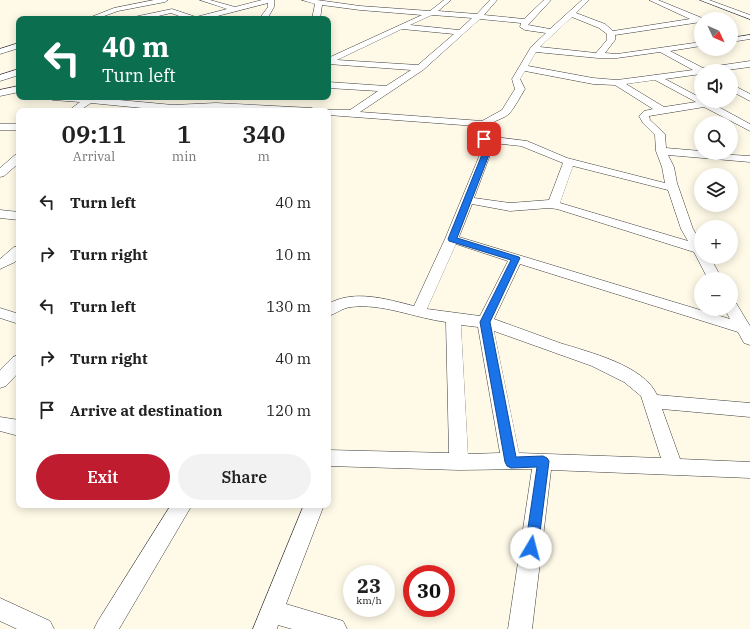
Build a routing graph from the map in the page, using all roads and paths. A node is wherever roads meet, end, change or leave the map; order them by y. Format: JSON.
{"nodes":[{"id":1,"x":165,"y":0,"type":"edge"},
{"id":2,"x":203,"y":0,"type":"edge"},
{"id":3,"x":271,"y":0,"type":"edge"},
{"id":4,"x":305,"y":0,"type":"edge"},
{"id":5,"x":448,"y":0,"type":"edge"},
{"id":6,"x":494,"y":0,"type":"edge"},
{"id":7,"x":548,"y":0,"type":"edge"},
{"id":8,"x":586,"y":0,"type":"edge"},
{"id":9,"x":652,"y":0,"type":"edge"},
{"id":10,"x":703,"y":0,"type":"edge"},
{"id":11,"x":319,"y":3,"type":"junction"},
{"id":12,"x":377,"y":3,"type":"dead end"},
{"id":13,"x":365,"y":8,"type":"junction"},
{"id":14,"x":233,"y":9,"type":"junction"},
{"id":15,"x":750,"y":9,"type":"edge"},
{"id":16,"x":433,"y":12,"type":"junction"},
{"id":17,"x":734,"y":12,"type":"joint"},
{"id":18,"x":738,"y":13,"type":"edge"},
{"id":19,"x":572,"y":14,"type":"junction"},
{"id":20,"x":98,"y":16,"type":"edge"},
{"id":21,"x":150,"y":16,"type":"edge"},
{"id":22,"x":185,"y":16,"type":"edge"},
{"id":23,"x":208,"y":16,"type":"edge"},
{"id":24,"x":265,"y":16,"type":"edge"},
{"id":25,"x":317,"y":16,"type":"edge"},
{"id":26,"x":479,"y":16,"type":"junction"},
{"id":27,"x":750,"y":17,"type":"edge"},
{"id":28,"x":694,"y":18,"type":"edge"},
{"id":29,"x":694,"y":21,"type":"edge"},
{"id":30,"x":527,"y":22,"type":"junction"},
{"id":31,"x":400,"y":27,"type":"junction"},
{"id":32,"x":460,"y":32,"type":"junction"},
{"id":33,"x":552,"y":32,"type":"junction"},
{"id":34,"x":611,"y":33,"type":"junction"},
{"id":35,"x":738,"y":37,"type":"edge"},
{"id":36,"x":750,"y":37,"type":"edge"},
{"id":37,"x":741,"y":38,"type":"junction"},
{"id":38,"x":738,"y":39,"type":"edge"},
{"id":39,"x":694,"y":45,"type":"edge"},
{"id":40,"x":16,"y":46,"type":"edge"},
{"id":41,"x":16,"y":50,"type":"edge"},
{"id":42,"x":534,"y":50,"type":"junction"},
{"id":43,"x":662,"y":50,"type":"junction"},
{"id":44,"x":1,"y":51,"type":"edge"},
{"id":45,"x":598,"y":56,"type":"junction"},
{"id":46,"x":331,"y":60,"type":"edge"},
{"id":47,"x":331,"y":61,"type":"edge"},
{"id":48,"x":750,"y":64,"type":"edge"},
{"id":49,"x":738,"y":66,"type":"edge"},
{"id":50,"x":694,"y":67,"type":"edge"},
{"id":51,"x":420,"y":68,"type":"junction"},
{"id":52,"x":523,"y":68,"type":"junction"},
{"id":53,"x":694,"y":72,"type":"edge"},
{"id":54,"x":16,"y":73,"type":"edge"},
{"id":55,"x":0,"y":78,"type":"edge"},
{"id":56,"x":657,"y":78,"type":"junction"},
{"id":57,"x":617,"y":83,"type":"junction"},
{"id":58,"x":331,"y":85,"type":"edge"},
{"id":59,"x":385,"y":89,"type":"junction"},
{"id":60,"x":16,"y":91,"type":"edge"},
{"id":61,"x":738,"y":91,"type":"edge"},
{"id":62,"x":3,"y":93,"type":"edge"},
{"id":63,"x":16,"y":94,"type":"edge"},
{"id":64,"x":749,"y":97,"type":"edge"},
{"id":65,"x":694,"y":98,"type":"edge"},
{"id":66,"x":738,"y":99,"type":"edge"},
{"id":67,"x":89,"y":100,"type":"joint"},
{"id":68,"x":236,"y":100,"type":"edge"},
{"id":69,"x":694,"y":106,"type":"edge"},
{"id":70,"x":77,"y":108,"type":"edge"},
{"id":71,"x":145,"y":108,"type":"edge"},
{"id":72,"x":173,"y":108,"type":"edge"},
{"id":73,"x":216,"y":108,"type":"edge"},
{"id":74,"x":712,"y":108,"type":"edge"},
{"id":75,"x":661,"y":110,"type":"junction"},
{"id":76,"x":331,"y":112,"type":"edge"},
{"id":77,"x":352,"y":113,"type":"junction"},
{"id":78,"x":0,"y":121,"type":"edge"},
{"id":79,"x":484,"y":124,"type":"junction"},
{"id":80,"x":10,"y":127,"type":"edge"},
{"id":81,"x":750,"y":128,"type":"edge"},
{"id":82,"x":484,"y":139,"type":"junction"},
{"id":83,"x":661,"y":151,"type":"junction"},
{"id":84,"x":750,"y":159,"type":"edge"},
{"id":85,"x":16,"y":160,"type":"edge"},
{"id":86,"x":569,"y":162,"type":"junction"},
{"id":87,"x":7,"y":169,"type":"edge"},
{"id":88,"x":673,"y":188,"type":"junction"},
{"id":89,"x":467,"y":200,"type":"junction"},
{"id":90,"x":553,"y":205,"type":"junction"},
{"id":91,"x":0,"y":214,"type":"edge"},
{"id":92,"x":16,"y":216,"type":"edge"},
{"id":93,"x":452,"y":239,"type":"junction"},
{"id":94,"x":694,"y":241,"type":"edge"},
{"id":95,"x":694,"y":251,"type":"edge"},
{"id":96,"x":16,"y":253,"type":"edge"},
{"id":97,"x":516,"y":258,"type":"junction"},
{"id":98,"x":0,"y":265,"type":"edge"},
{"id":99,"x":331,"y":309,"type":"edge"},
{"id":100,"x":418,"y":312,"type":"junction"},
{"id":101,"x":0,"y":313,"type":"edge"},
{"id":102,"x":736,"y":316,"type":"edge"},
{"id":103,"x":16,"y":318,"type":"edge"},
{"id":104,"x":453,"y":318,"type":"junction"},
{"id":105,"x":485,"y":322,"type":"junction"},
{"id":106,"x":746,"y":334,"type":"edge"},
{"id":107,"x":16,"y":364,"type":"edge"},
{"id":108,"x":0,"y":381,"type":"edge"},
{"id":109,"x":651,"y":402,"type":"junction"},
{"id":110,"x":750,"y":410,"type":"edge"},
{"id":111,"x":0,"y":424,"type":"edge"},
{"id":112,"x":16,"y":427,"type":"edge"},
{"id":113,"x":543,"y":461,"type":"junction"},
{"id":114,"x":331,"y":462,"type":"edge"},
{"id":115,"x":459,"y":462,"type":"junction"},
{"id":116,"x":511,"y":462,"type":"junction"},
{"id":117,"x":674,"y":467,"type":"junction"},
{"id":118,"x":750,"y":470,"type":"edge"},
{"id":119,"x":180,"y":508,"type":"edge"},
{"id":120,"x":313,"y":508,"type":"edge"},
{"id":121,"x":0,"y":609,"type":"edge"},
{"id":122,"x":268,"y":620,"type":"edge"},
{"id":123,"x":42,"y":629,"type":"edge"},
{"id":124,"x":106,"y":629,"type":"edge"},
{"id":125,"x":335,"y":629,"type":"edge"},
{"id":126,"x":520,"y":629,"type":"edge"}],
"edges":[{"from":1,"to":20,"type":"street"},
{"from":2,"to":14,"type":"street"},
{"from":3,"to":14,"type":"street"},
{"from":3,"to":24,"type":"street"},
{"from":4,"to":11,"type":"street"},
{"from":5,"to":16,"type":"street"},
{"from":6,"to":26,"type":"street"},
{"from":7,"to":30,"type":"street"},
{"from":8,"to":19,"type":"street"},
{"from":9,"to":28,"type":"street"},
{"from":10,"to":17,"type":"street"},
{"from":11,"to":13,"type":"street"},
{"from":11,"to":25,"type":"street"},
{"from":12,"to":13,"type":"street"},
{"from":13,"to":16,"type":"street"},
{"from":14,"to":23,"type":"street"},
{"from":15,"to":17,"type":"street"},
{"from":16,"to":26,"type":"street"},
{"from":16,"to":31,"type":"street"},
{"from":18,"to":27,"type":"street"},
{"from":19,"to":33,"type":"street"},
{"from":19,"to":34,"type":"street"},
{"from":21,"to":22,"type":"street"},
{"from":26,"to":30,"type":"street"},
{"from":26,"to":32,"type":"street"},
{"from":29,"to":34,"type":"street"},
{"from":30,"to":33,"type":"street"},
{"from":31,"to":32,"type":"street"},
{"from":31,"to":46,"type":"street"},
{"from":32,"to":51,"type":"street"},
{"from":33,"to":42,"type":"street"},
{"from":34,"to":45,"type":"street"},
{"from":35,"to":37,"type":"street"},
{"from":36,"to":37,"type":"street"},
{"from":37,"to":38,"type":"street"},
{"from":39,"to":43,"type":"street"},
{"from":40,"to":44,"type":"street"},
{"from":41,"to":44,"type":"street"},
{"from":42,"to":45,"type":"street"},
{"from":42,"to":52,"type":"street"},
{"from":43,"to":45,"type":"street"},
{"from":43,"to":50,"type":"street"},
{"from":47,"to":51,"type":"street"},
{"from":48,"to":49,"type":"street"},
{"from":51,"to":59,"type":"street"},
{"from":52,"to":57,"type":"street"},
{"from":52,"to":79,"type":"street"},
{"from":53,"to":56,"type":"street"},
{"from":54,"to":55,"type":"street"},
{"from":56,"to":57,"type":"street"},
{"from":56,"to":65,"type":"street"},
{"from":57,"to":75,"type":"street"},
{"from":58,"to":59,"type":"street"},
{"from":59,"to":77,"type":"street"},
{"from":60,"to":62,"type":"street"},
{"from":61,"to":64,"type":"street"},
{"from":62,"to":63,"type":"street"},
{"from":64,"to":66,"type":"street"},
{"from":67,"to":70,"type":"street"},
{"from":67,"to":71,"type":"street"},
{"from":68,"to":73,"type":"street"},
{"from":69,"to":75,"type":"street"},
{"from":71,"to":72,"type":"street"},
{"from":74,"to":81,"type":"street"},
{"from":75,"to":83,"type":"street"},
{"from":76,"to":77,"type":"street"},
{"from":77,"to":79,"type":"street"},
{"from":78,"to":80,"type":"street"},
{"from":79,"to":82,"type":"street"},
{"from":82,"to":86,"type":"street"},
{"from":82,"to":89,"type":"street"},
{"from":83,"to":84,"type":"street"},
{"from":83,"to":88,"type":"street"},
{"from":85,"to":87,"type":"street"},
{"from":86,"to":88,"type":"street"},
{"from":86,"to":90,"type":"street"},
{"from":88,"to":94,"type":"street"},
{"from":89,"to":90,"type":"street"},
{"from":89,"to":93,"type":"street"},
{"from":90,"to":95,"type":"street"},
{"from":91,"to":92,"type":"street"},
{"from":93,"to":97,"type":"street"},
{"from":93,"to":100,"type":"street"},
{"from":96,"to":98,"type":"street"},
{"from":97,"to":105,"type":"street"},
{"from":97,"to":106,"type":"street"},
{"from":99,"to":100,"type":"street"},
{"from":100,"to":104,"type":"street"},
{"from":101,"to":103,"type":"street"},
{"from":102,"to":106,"type":"street"},
{"from":104,"to":105,"type":"street"},
{"from":104,"to":115,"type":"street"},
{"from":105,"to":109,"type":"street"},
{"from":105,"to":116,"type":"street"},
{"from":107,"to":108,"type":"street"},
{"from":109,"to":110,"type":"street"},
{"from":109,"to":117,"type":"street"},
{"from":111,"to":112,"type":"street"},
{"from":113,"to":116,"type":"street"},
{"from":113,"to":117,"type":"street"},
{"from":113,"to":126,"type":"street"},
{"from":114,"to":115,"type":"street"},
{"from":115,"to":116,"type":"street"},
{"from":117,"to":118,"type":"street"},
{"from":119,"to":124,"type":"street"},
{"from":120,"to":122,"type":"street"},
{"from":121,"to":123,"type":"street"},
{"from":122,"to":125,"type":"street"}]}
